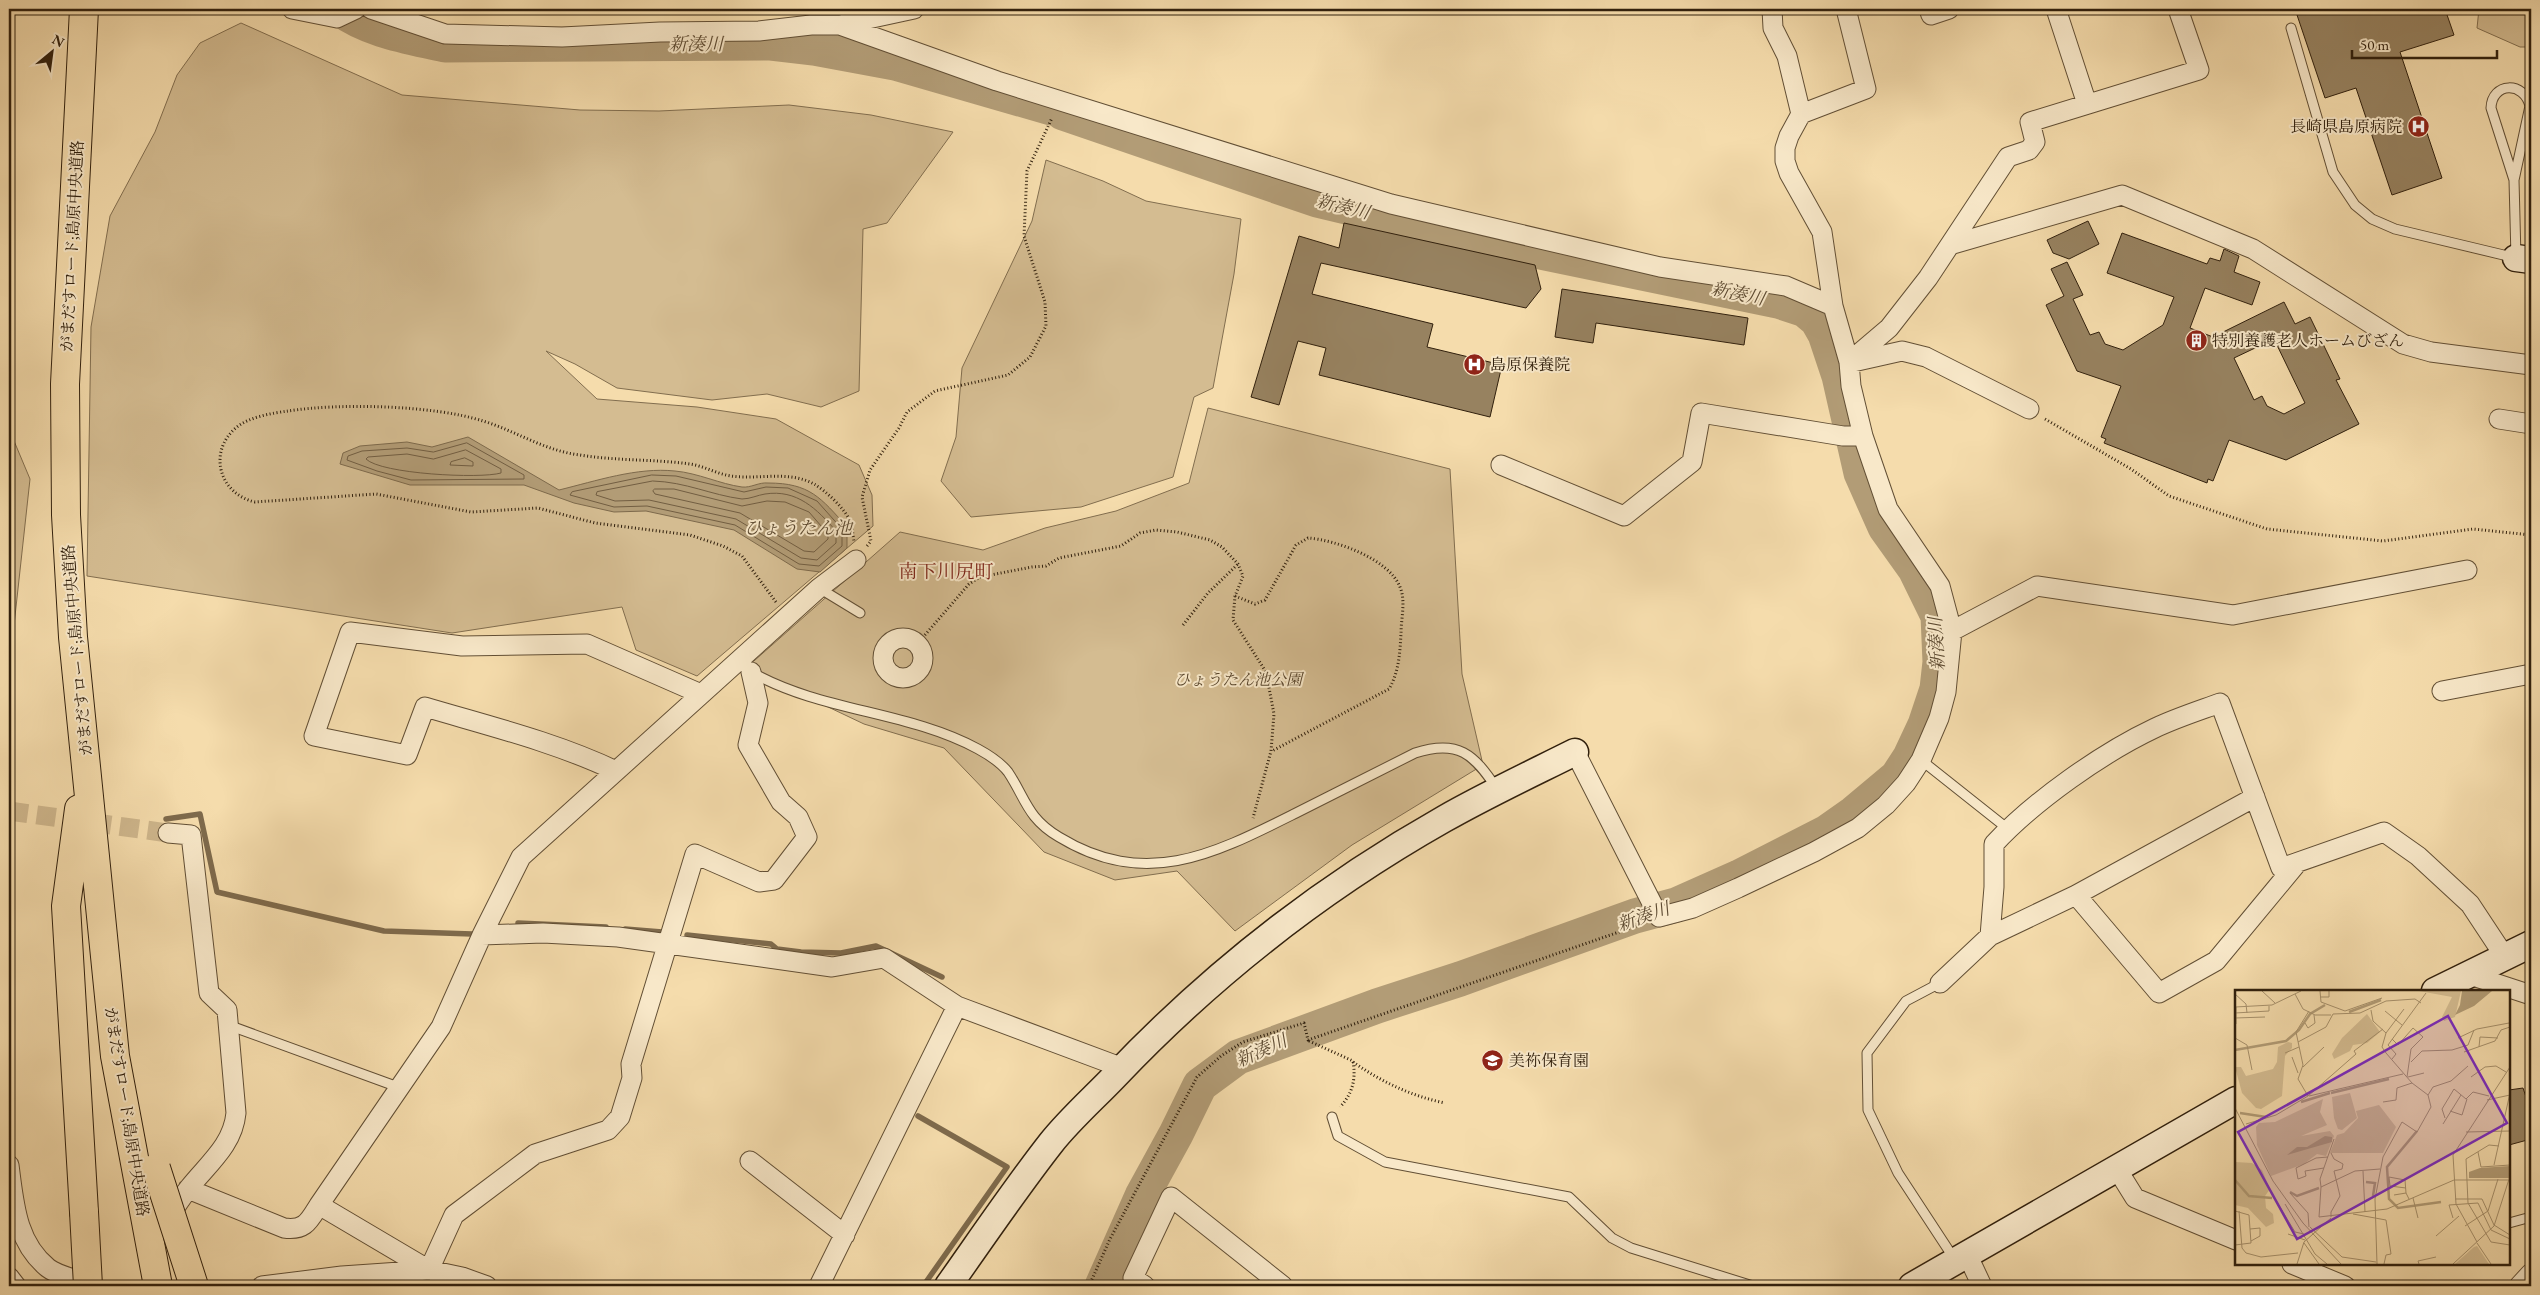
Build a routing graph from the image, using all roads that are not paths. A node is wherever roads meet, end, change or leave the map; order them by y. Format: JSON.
{"nodes":[{"id":1,"x":84,"y":9,"type":"edge"},
{"id":2,"x":292,"y":9,"type":"edge"},
{"id":3,"x":356,"y":9,"type":"edge"},
{"id":4,"x":371,"y":9,"type":"edge"},
{"id":5,"x":914,"y":9,"type":"edge"},
{"id":6,"x":1772,"y":9,"type":"edge"},
{"id":7,"x":1846,"y":9,"type":"edge"},
{"id":8,"x":1929,"y":9,"type":"edge"},
{"id":9,"x":1950,"y":9,"type":"edge"},
{"id":10,"x":2056,"y":9,"type":"edge"},
{"id":11,"x":2178,"y":9,"type":"edge"},
{"id":12,"x":839,"y":17,"type":"edge"},
{"id":13,"x":2291,"y":28,"type":"dead end"},
{"id":14,"x":2087,"y":104,"type":"junction"},
{"id":15,"x":1801,"y":114,"type":"junction"},
{"id":16,"x":2514,"y":180,"type":"junction"},
{"id":17,"x":1950,"y":245,"type":"junction"},
{"id":18,"x":2524,"y":259,"type":"edge"},
{"id":19,"x":1833,"y":306,"type":"junction"},
{"id":20,"x":1850,"y":362,"type":"junction"},
{"id":21,"x":2531,"y":365,"type":"edge"},
{"id":22,"x":2029,"y":409,"type":"road end"},
{"id":23,"x":2499,"y":419,"type":"dead end"},
{"id":24,"x":2531,"y":424,"type":"edge"},
{"id":25,"x":1855,"y":436,"type":"junction"},
{"id":26,"x":1501,"y":465,"type":"dead end"},
{"id":27,"x":856,"y":560,"type":"road end"},
{"id":28,"x":2467,"y":570,"type":"dead end"},
{"id":29,"x":819,"y":588,"type":"junction"},
{"id":30,"x":860,"y":613,"type":"dead end"},
{"id":31,"x":1952,"y":631,"type":"junction"},
{"id":32,"x":743,"y":668,"type":"junction"},
{"id":33,"x":2531,"y":674,"type":"edge"},
{"id":34,"x":2442,"y":692,"type":"dead end"},
{"id":35,"x":701,"y":694,"type":"junction"},
{"id":36,"x":1575,"y":752,"type":"joint"},
{"id":37,"x":1921,"y":760,"type":"junction"},
{"id":38,"x":86,"y":761,"type":"junction"},
{"id":39,"x":616,"y":771,"type":"junction"},
{"id":40,"x":1497,"y":790,"type":"junction"},
{"id":41,"x":2255,"y":797,"type":"junction"},
{"id":42,"x":2008,"y":829,"type":"junction"},
{"id":43,"x":168,"y":833,"type":"tunnel mouth"},
{"id":44,"x":2298,"y":862,"type":"junction"},
{"id":45,"x":2076,"y":895,"type":"junction"},
{"id":46,"x":482,"y":935,"type":"junction"},
{"id":47,"x":1990,"y":936,"type":"junction"},
{"id":48,"x":668,"y":944,"type":"junction"},
{"id":49,"x":2531,"y":944,"type":"edge"},
{"id":50,"x":2505,"y":956,"type":"junction"},
{"id":51,"x":2467,"y":974,"type":"junction"},
{"id":52,"x":1940,"y":983,"type":"joint"},
{"id":53,"x":2437,"y":990,"type":"edge"},
{"id":54,"x":2531,"y":995,"type":"edge"},
{"id":55,"x":957,"y":1006,"type":"junction"},
{"id":56,"x":228,"y":1025,"type":"junction"},
{"id":57,"x":1122,"y":1068,"type":"junction"},
{"id":58,"x":398,"y":1087,"type":"junction"},
{"id":59,"x":2235,"y":1101,"type":"edge"},
{"id":60,"x":1332,"y":1117,"type":"road end"},
{"id":61,"x":750,"y":1160,"type":"dead end"},
{"id":62,"x":9,"y":1165,"type":"edge"},
{"id":63,"x":2117,"y":1170,"type":"junction"},
{"id":64,"x":146,"y":1174,"type":"junction"},
{"id":65,"x":188,"y":1189,"type":"junction"},
{"id":66,"x":319,"y":1205,"type":"junction"},
{"id":67,"x":2531,"y":1217,"type":"edge"},
{"id":68,"x":2510,"y":1223,"type":"edge"},
{"id":69,"x":844,"y":1234,"type":"junction"},
{"id":70,"x":2235,"y":1240,"type":"edge"},
{"id":71,"x":1961,"y":1257,"type":"junction"},
{"id":72,"x":2294,"y":1265,"type":"edge"},
{"id":73,"x":429,"y":1270,"type":"junction"},
{"id":74,"x":2531,"y":1273,"type":"edge"},
{"id":75,"x":9,"y":1277,"type":"edge"},
{"id":76,"x":16,"y":1286,"type":"edge"},
{"id":77,"x":90,"y":1286,"type":"edge"},
{"id":78,"x":158,"y":1286,"type":"edge"},
{"id":79,"x":180,"y":1286,"type":"edge"},
{"id":80,"x":194,"y":1286,"type":"edge"},
{"id":81,"x":262,"y":1286,"type":"edge"},
{"id":82,"x":487,"y":1286,"type":"edge"},
{"id":83,"x":819,"y":1286,"type":"edge"},
{"id":84,"x":948,"y":1286,"type":"edge"},
{"id":85,"x":1145,"y":1286,"type":"edge"},
{"id":86,"x":1283,"y":1286,"type":"edge"},
{"id":87,"x":1753,"y":1286,"type":"edge"},
{"id":88,"x":1912,"y":1286,"type":"edge"},
{"id":89,"x":1982,"y":1286,"type":"edge"},
{"id":90,"x":2345,"y":1286,"type":"edge"},
{"id":91,"x":2519,"y":1286,"type":"edge"}],
"edges":[{"from":1,"to":38,"type":"highway","name":"がまだすロード;島原中央道路"},
{"from":2,"to":3,"type":"street"},
{"from":4,"to":12,"type":"street"},
{"from":5,"to":12,"type":"street"},
{"from":6,"to":15,"type":"street"},
{"from":7,"to":15,"type":"street"},
{"from":8,"to":9,"type":"street"},
{"from":10,"to":14,"type":"street"},
{"from":11,"to":14,"type":"street"},
{"from":12,"to":19,"type":"street"},
{"from":13,"to":18,"type":"lane"},
{"from":14,"to":17,"type":"street"},
{"from":15,"to":19,"type":"street"},
{"from":16,"to":16,"type":"lane"},
{"from":16,"to":18,"type":"lane"},
{"from":17,"to":20,"type":"street"},
{"from":17,"to":21,"type":"street"},
{"from":19,"to":20,"type":"street"},
{"from":20,"to":22,"type":"street"},
{"from":20,"to":25,"type":"street"},
{"from":23,"to":24,"type":"street"},
{"from":25,"to":26,"type":"street"},
{"from":25,"to":31,"type":"street"},
{"from":27,"to":29,"type":"street"},
{"from":28,"to":31,"type":"street"},
{"from":29,"to":30,"type":"lane"},
{"from":29,"to":32,"type":"street"},
{"from":31,"to":37,"type":"street"},
{"from":32,"to":35,"type":"street"},
{"from":32,"to":40,"type":"lane"},
{"from":32,"to":48,"type":"street"},
{"from":33,"to":34,"type":"street"},
{"from":35,"to":39,"type":"street"},
{"from":35,"to":39,"type":"street"},
{"from":36,"to":37,"type":"street"},
{"from":36,"to":40,"type":"street"},
{"from":37,"to":42,"type":"lane"},
{"from":38,"to":64,"type":"highway","name":"がまだすロード;島原中央道路"},
{"from":38,"to":77,"type":"highway","bridge":true},
{"from":39,"to":46,"type":"street"},
{"from":40,"to":57,"type":"street"},
{"from":41,"to":42,"type":"street"},
{"from":41,"to":44,"type":"street"},
{"from":41,"to":45,"type":"street"},
{"from":42,"to":47,"type":"street"},
{"from":43,"to":56,"type":"street"},
{"from":44,"to":45,"type":"street"},
{"from":44,"to":50,"type":"street"},
{"from":45,"to":47,"type":"street"},
{"from":46,"to":48,"type":"street"},
{"from":46,"to":58,"type":"street"},
{"from":47,"to":52,"type":"street"},
{"from":48,"to":55,"type":"street"},
{"from":48,"to":73,"type":"street"},
{"from":49,"to":50,"type":"street"},
{"from":50,"to":51,"type":"street"},
{"from":51,"to":53,"type":"street"},
{"from":51,"to":54,"type":"street"},
{"from":52,"to":71,"type":"lane"},
{"from":55,"to":57,"type":"street"},
{"from":55,"to":69,"type":"street"},
{"from":56,"to":58,"type":"lane"},
{"from":56,"to":65,"type":"street"},
{"from":57,"to":84,"type":"street"},
{"from":58,"to":66,"type":"street"},
{"from":59,"to":63,"type":"street"},
{"from":60,"to":87,"type":"lane"},
{"from":61,"to":69,"type":"street"},
{"from":62,"to":77,"type":"street"},
{"from":63,"to":70,"type":"street"},
{"from":63,"to":71,"type":"street"},
{"from":64,"to":78,"type":"highway","name":"がまだすロード;島原中央道路"},
{"from":64,"to":80,"type":"highway","bridge":true},
{"from":65,"to":66,"type":"street"},
{"from":65,"to":79,"type":"street"},
{"from":66,"to":73,"type":"street"},
{"from":67,"to":68,"type":"lane"},
{"from":69,"to":83,"type":"street"},
{"from":71,"to":88,"type":"street"},
{"from":71,"to":89,"type":"street"},
{"from":72,"to":90,"type":"street"},
{"from":73,"to":81,"type":"street"},
{"from":73,"to":82,"type":"street"},
{"from":74,"to":91,"type":"street"},
{"from":75,"to":76,"type":"street"},
{"from":85,"to":86,"type":"street"}]}
